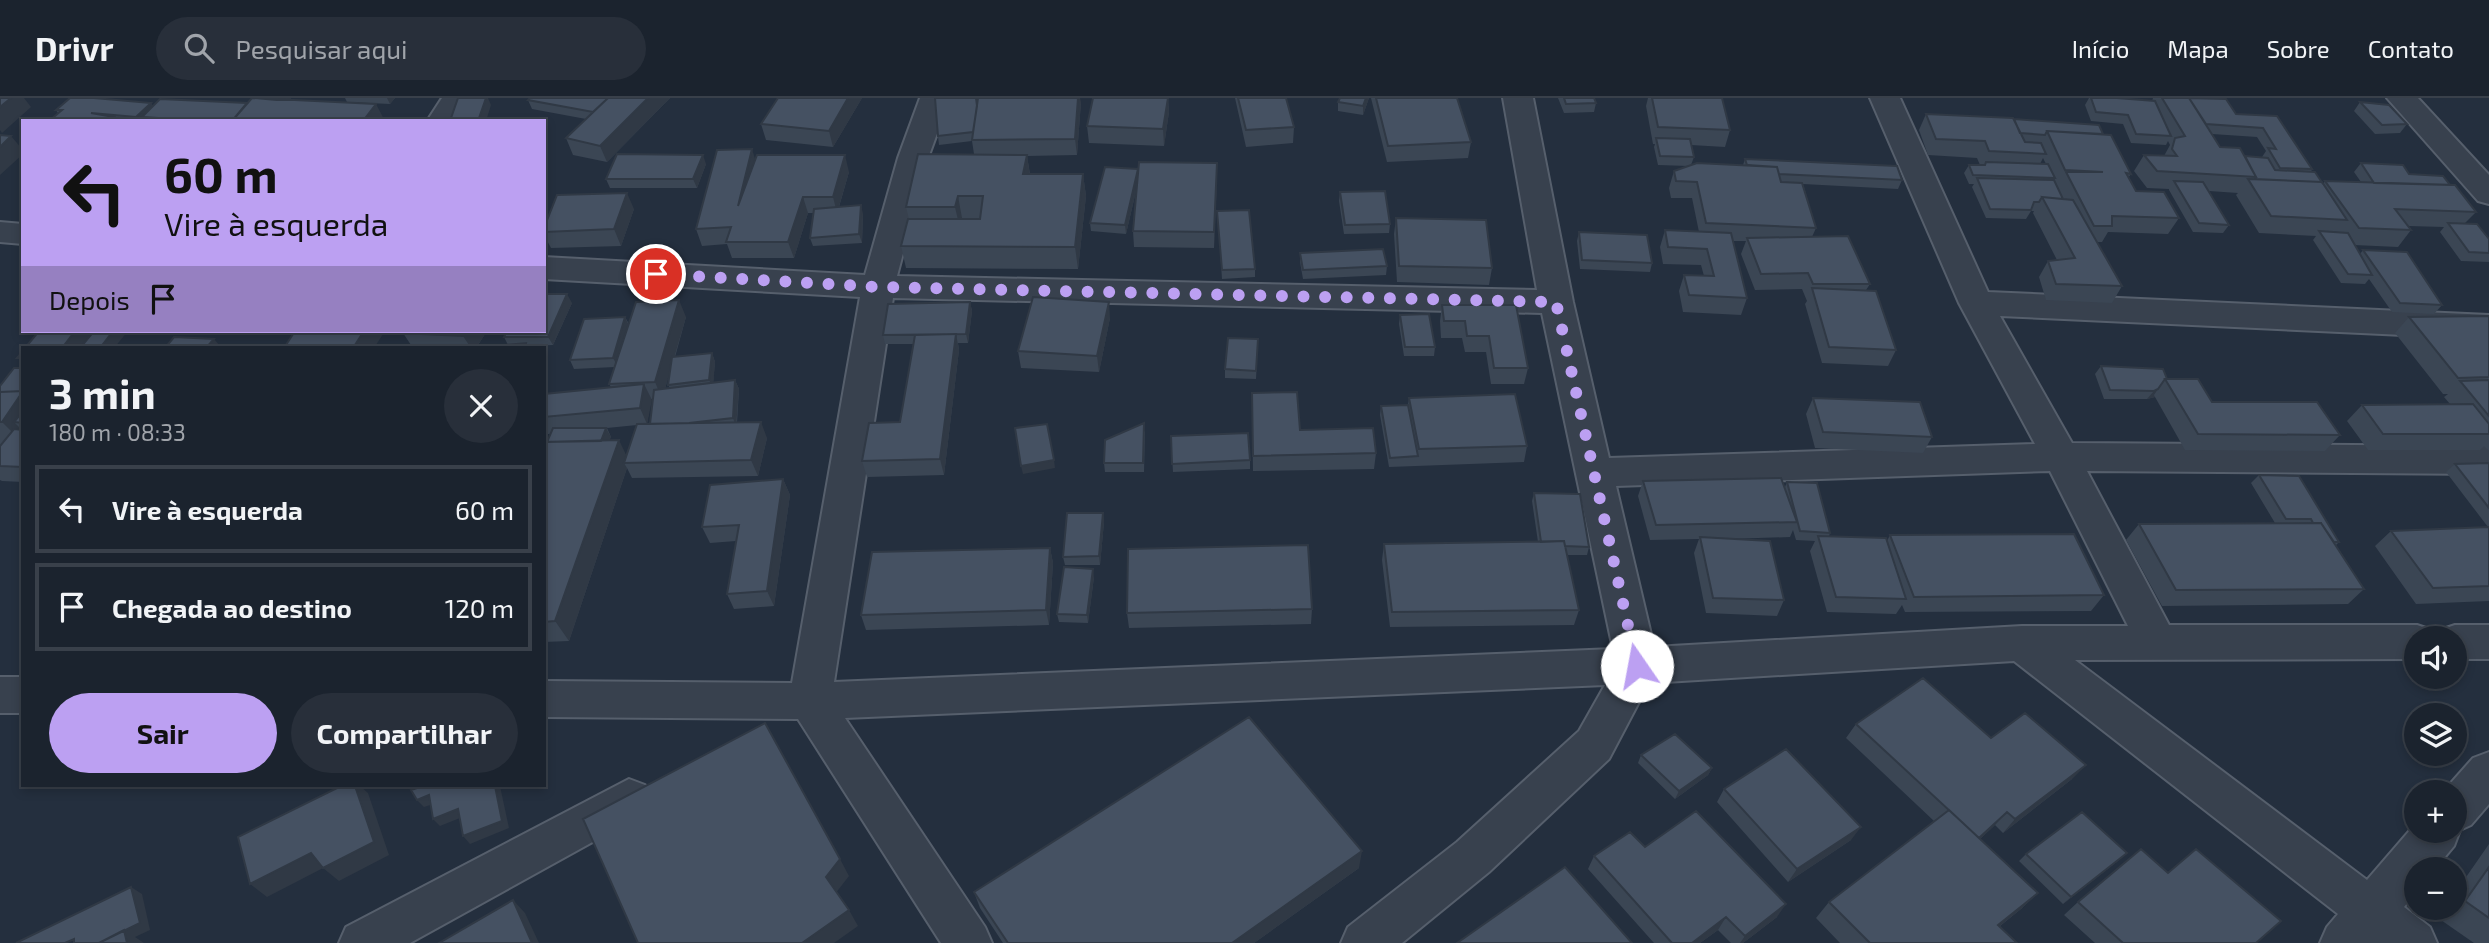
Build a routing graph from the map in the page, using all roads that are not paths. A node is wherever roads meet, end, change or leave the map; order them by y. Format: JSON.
{"nodes":[{"id":1,"x":457,"y":98,"type":"edge"},
{"id":2,"x":935,"y":98,"type":"edge"},
{"id":3,"x":1518,"y":98,"type":"edge"},
{"id":4,"x":1885,"y":98,"type":"edge"},
{"id":5,"x":2402,"y":98,"type":"edge"},
{"id":6,"x":443,"y":119,"type":"edge"},
{"id":7,"x":2489,"y":194,"type":"edge"},
{"id":8,"x":0,"y":232,"type":"edge"},
{"id":9,"x":21,"y":233,"type":"edge"},
{"id":10,"x":546,"y":268,"type":"edge"},
{"id":11,"x":878,"y":287,"type":"junction"},
{"id":12,"x":1556,"y":302,"type":"junction"},
{"id":13,"x":1976,"y":303,"type":"junction"},
{"id":14,"x":2489,"y":327,"type":"edge"},
{"id":15,"x":2062,"y":457,"type":"junction"},
{"id":16,"x":2489,"y":460,"type":"edge"},
{"id":17,"x":1594,"y":473,"type":"junction"},
{"id":18,"x":2157,"y":642,"type":"junction"},
{"id":19,"x":2404,"y":642,"type":"edge"},
{"id":20,"x":2467,"y":642,"type":"edge"},
{"id":21,"x":2489,"y":642,"type":"edge"},
{"id":22,"x":2022,"y":643,"type":"junction"},
{"id":23,"x":1637,"y":666,"type":"junction"},
{"id":24,"x":0,"y":695,"type":"edge"},
{"id":25,"x":21,"y":695,"type":"edge"},
{"id":26,"x":546,"y":699,"type":"edge"},
{"id":27,"x":810,"y":701,"type":"junction"},
{"id":28,"x":738,"y":740,"type":"edge"},
{"id":29,"x":2489,"y":772,"type":"edge"},
{"id":30,"x":665,"y":780,"type":"edge"},
{"id":31,"x":2467,"y":797,"type":"edge"},
{"id":32,"x":2428,"y":843,"type":"edge"},
{"id":33,"x":2356,"y":927,"type":"edge"},
{"id":34,"x":363,"y":943,"type":"edge"},
{"id":35,"x":968,"y":943,"type":"edge"},
{"id":36,"x":1365,"y":943,"type":"edge"},
{"id":37,"x":2413,"y":943,"type":"edge"}],
"edges":[{"from":1,"to":6,"type":"street"},
{"from":2,"to":11,"type":"street"},
{"from":3,"to":12,"type":"street"},
{"from":4,"to":13,"type":"street"},
{"from":5,"to":7,"type":"street"},
{"from":8,"to":9,"type":"street"},
{"from":10,"to":11,"type":"street"},
{"from":11,"to":12,"type":"street"},
{"from":11,"to":27,"type":"street"},
{"from":12,"to":17,"type":"street"},
{"from":13,"to":14,"type":"street"},
{"from":13,"to":15,"type":"street"},
{"from":15,"to":16,"type":"street"},
{"from":15,"to":17,"type":"street"},
{"from":15,"to":18,"type":"street"},
{"from":17,"to":23,"type":"street"},
{"from":18,"to":19,"type":"street"},
{"from":18,"to":22,"type":"street"},
{"from":20,"to":21,"type":"street"},
{"from":22,"to":23,"type":"street"},
{"from":22,"to":33,"type":"street"},
{"from":23,"to":27,"type":"street"},
{"from":23,"to":36,"type":"street"},
{"from":24,"to":25,"type":"street"},
{"from":26,"to":27,"type":"street"},
{"from":27,"to":28,"type":"street"},
{"from":27,"to":35,"type":"street"},
{"from":29,"to":31,"type":"street"},
{"from":30,"to":34,"type":"street"},
{"from":32,"to":33,"type":"street"},
{"from":33,"to":37,"type":"street"}]}
